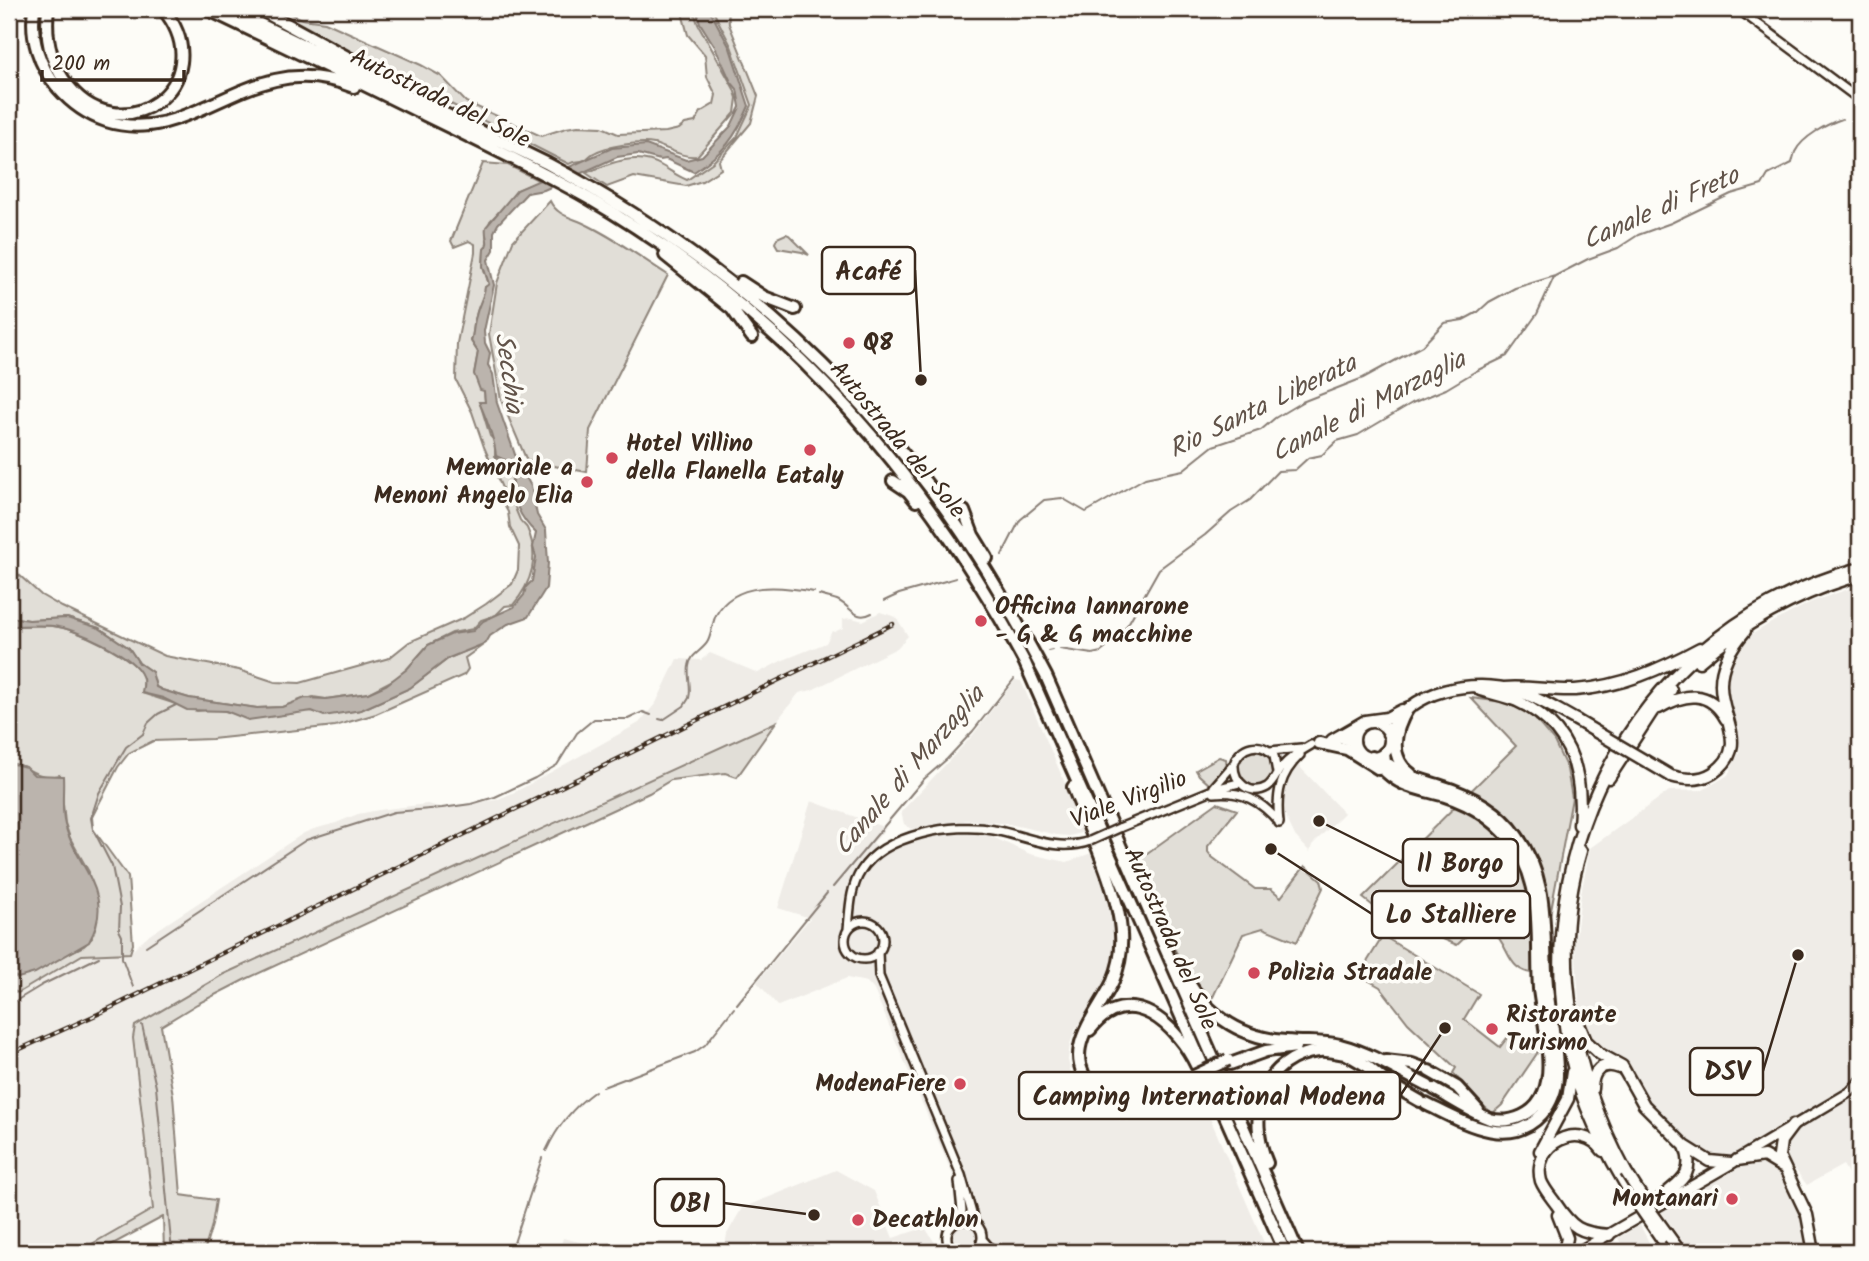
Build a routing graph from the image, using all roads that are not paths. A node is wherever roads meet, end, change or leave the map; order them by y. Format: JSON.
{"nodes":[{"id":1,"x":34,"y":9,"type":"edge"},
{"id":2,"x":48,"y":9,"type":"edge"},
{"id":3,"x":163,"y":9,"type":"edge"},
{"id":4,"x":207,"y":9,"type":"edge"},
{"id":5,"x":229,"y":9,"type":"edge"},
{"id":6,"x":260,"y":9,"type":"edge"},
{"id":7,"x":1738,"y":9,"type":"edge"},
{"id":8,"x":1860,"y":100,"type":"edge"},
{"id":9,"x":418,"y":111,"type":"junction"},
{"id":10,"x":443,"y":113,"type":"junction"},
{"id":11,"x":512,"y":152,"type":"junction"},
{"id":12,"x":668,"y":235,"type":"junction"},
{"id":13,"x":652,"y":239,"type":"junction"},
{"id":14,"x":795,"y":309,"type":"dead end"},
{"id":15,"x":751,"y":337,"type":"dead end"},
{"id":16,"x":893,"y":481,"type":"dead end"},
{"id":17,"x":964,"y":511,"type":"dead end"},
{"id":18,"x":952,"y":538,"type":"junction"},
{"id":19,"x":1860,"y":568,"type":"edge"},
{"id":20,"x":1860,"y":575,"type":"edge"},
{"id":21,"x":1019,"y":623,"type":"junction"},
{"id":22,"x":1750,"y":625,"type":"junction"},
{"id":23,"x":1713,"y":641,"type":"junction"},
{"id":24,"x":1470,"y":687,"type":"junction"},
{"id":25,"x":1504,"y":688,"type":"junction"},
{"id":26,"x":1408,"y":709,"type":"junction"},
{"id":27,"x":1652,"y":712,"type":"junction"},
{"id":28,"x":1380,"y":724,"type":"junction"},
{"id":29,"x":1052,"y":725,"type":"junction"},
{"id":30,"x":1732,"y":729,"type":"junction"},
{"id":31,"x":1388,"y":734,"type":"junction"},
{"id":32,"x":1334,"y":739,"type":"junction"},
{"id":33,"x":1354,"y":740,"type":"junction"},
{"id":34,"x":1315,"y":744,"type":"junction"},
{"id":35,"x":1270,"y":751,"type":"junction"},
{"id":36,"x":1384,"y":752,"type":"junction"},
{"id":37,"x":1372,"y":757,"type":"junction"},
{"id":38,"x":1234,"y":764,"type":"junction"},
{"id":39,"x":1385,"y":772,"type":"junction"},
{"id":40,"x":1277,"y":773,"type":"junction"},
{"id":41,"x":1418,"y":780,"type":"junction"},
{"id":42,"x":1240,"y":783,"type":"junction"},
{"id":43,"x":1206,"y":793,"type":"junction"},
{"id":44,"x":1578,"y":838,"type":"junction"},
{"id":45,"x":1141,"y":895,"type":"junction"},
{"id":46,"x":850,"y":902,"type":"junction"},
{"id":47,"x":868,"y":921,"type":"junction"},
{"id":48,"x":848,"y":929,"type":"junction"},
{"id":49,"x":878,"y":952,"type":"junction"},
{"id":50,"x":862,"y":959,"type":"junction"},
{"id":51,"x":879,"y":976,"type":"junction"},
{"id":52,"x":1571,"y":1005,"type":"junction"},
{"id":53,"x":1304,"y":1042,"type":"junction"},
{"id":54,"x":1346,"y":1054,"type":"junction"},
{"id":55,"x":1379,"y":1060,"type":"junction"},
{"id":56,"x":1572,"y":1061,"type":"junction"},
{"id":57,"x":1229,"y":1062,"type":"junction"},
{"id":58,"x":1628,"y":1075,"type":"junction"},
{"id":59,"x":1195,"y":1078,"type":"junction"},
{"id":60,"x":1860,"y":1081,"type":"edge"},
{"id":61,"x":1592,"y":1098,"type":"junction"},
{"id":62,"x":1483,"y":1115,"type":"junction"},
{"id":63,"x":1794,"y":1125,"type":"junction"},
{"id":64,"x":1685,"y":1146,"type":"junction"},
{"id":65,"x":1244,"y":1159,"type":"junction"},
{"id":66,"x":1734,"y":1161,"type":"junction"},
{"id":67,"x":957,"y":1167,"type":"junction"},
{"id":68,"x":1784,"y":1168,"type":"junction"},
{"id":69,"x":1622,"y":1173,"type":"junction"},
{"id":70,"x":1650,"y":1211,"type":"junction"},
{"id":71,"x":958,"y":1222,"type":"junction"},
{"id":72,"x":975,"y":1224,"type":"junction"},
{"id":73,"x":1291,"y":1235,"type":"junction"},
{"id":74,"x":1609,"y":1235,"type":"junction"},
{"id":75,"x":982,"y":1238,"type":"junction"},
{"id":76,"x":1677,"y":1251,"type":"edge"},
{"id":77,"x":954,"y":1252,"type":"edge"},
{"id":78,"x":975,"y":1252,"type":"edge"},
{"id":79,"x":997,"y":1252,"type":"edge"},
{"id":80,"x":1285,"y":1252,"type":"edge"},
{"id":81,"x":1298,"y":1252,"type":"edge"},
{"id":82,"x":1564,"y":1252,"type":"edge"},
{"id":83,"x":1578,"y":1252,"type":"edge"},
{"id":84,"x":1814,"y":1252,"type":"edge"}],
"edges":[{"from":1,"to":9,"type":"highway"},
{"from":2,"to":3,"type":"highway"},
{"from":4,"to":9,"type":"highway","name":"Autostrada del Sole"},
{"from":5,"to":10,"type":"highway","name":"Autostrada del Sole"},
{"from":6,"to":10,"type":"highway"},
{"from":7,"to":8,"type":"street"},
{"from":9,"to":11,"type":"highway","name":"Autostrada del Sole"},
{"from":10,"to":11,"type":"highway","name":"Autostrada del Sole"},
{"from":11,"to":12,"type":"highway","name":"Autostrada del Sole"},
{"from":11,"to":13,"type":"highway","name":"Autostrada del Sole"},
{"from":12,"to":14,"type":"highway"},
{"from":12,"to":21,"type":"highway","name":"Autostrada del Sole"},
{"from":13,"to":15,"type":"highway"},
{"from":13,"to":18,"type":"highway","name":"Autostrada del Sole"},
{"from":16,"to":18,"type":"highway"},
{"from":17,"to":21,"type":"highway"},
{"from":18,"to":29,"type":"highway","name":"Autostrada del Sole"},
{"from":19,"to":23,"type":"highway"},
{"from":20,"to":22,"type":"highway"},
{"from":21,"to":45,"type":"highway","name":"Autostrada del Sole"},
{"from":22,"to":27,"type":"highway"},
{"from":22,"to":30,"type":"highway"},
{"from":23,"to":25,"type":"highway"},
{"from":23,"to":44,"type":"highway"},
{"from":24,"to":25,"type":"highway"},
{"from":24,"to":26,"type":"highway"},
{"from":24,"to":44,"type":"highway"},
{"from":25,"to":30,"type":"highway","bridge":true},
{"from":26,"to":28,"type":"highway"},
{"from":26,"to":31,"type":"highway"},
{"from":26,"to":32,"type":"highway"},
{"from":26,"to":41,"type":"highway"},
{"from":27,"to":30,"type":"highway"},
{"from":27,"to":52,"type":"highway"},
{"from":28,"to":31,"type":"highway"},
{"from":28,"to":33,"type":"highway"},
{"from":29,"to":59,"type":"highway"},
{"from":29,"to":65,"type":"highway","name":"Autostrada del Sole"},
{"from":31,"to":36,"type":"highway"},
{"from":32,"to":33,"type":"street"},
{"from":32,"to":34,"type":"street"},
{"from":33,"to":37,"type":"highway"},
{"from":34,"to":35,"type":"street"},
{"from":34,"to":39,"type":"highway"},
{"from":34,"to":40,"type":"street"},
{"from":34,"to":43,"type":"street"},
{"from":35,"to":38,"type":"street"},
{"from":35,"to":40,"type":"street"},
{"from":36,"to":37,"type":"highway"},
{"from":36,"to":41,"type":"highway"},
{"from":37,"to":39,"type":"highway"},
{"from":38,"to":42,"type":"street"},
{"from":38,"to":43,"type":"street","name":"Viale Virgilio"},
{"from":39,"to":62,"type":"highway"},
{"from":40,"to":42,"type":"street"},
{"from":41,"to":54,"type":"highway"},
{"from":42,"to":43,"type":"street","name":"Viale Virgilio"},
{"from":43,"to":46,"type":"street","name":"Viale Virgilio","bridge":true},
{"from":44,"to":56,"type":"highway"},
{"from":45,"to":53,"type":"highway"},
{"from":45,"to":73,"type":"highway","name":"Autostrada del Sole"},
{"from":46,"to":47,"type":"street"},
{"from":46,"to":48,"type":"street","name":"Viale Virgilio"},
{"from":47,"to":48,"type":"street"},
{"from":47,"to":49,"type":"street"},
{"from":48,"to":50,"type":"street"},
{"from":49,"to":50,"type":"street"},
{"from":49,"to":51,"type":"street"},
{"from":50,"to":51,"type":"street"},
{"from":51,"to":67,"type":"street"},
{"from":52,"to":58,"type":"highway"},
{"from":52,"to":61,"type":"highway"},
{"from":53,"to":55,"type":"highway"},
{"from":53,"to":57,"type":"highway"},
{"from":54,"to":57,"type":"highway"},
{"from":54,"to":73,"type":"highway"},
{"from":55,"to":62,"type":"highway"},
{"from":55,"to":62,"type":"highway"},
{"from":56,"to":69,"type":"highway"},
{"from":56,"to":82,"type":"highway"},
{"from":57,"to":59,"type":"highway","bridge":true},
{"from":58,"to":61,"type":"highway"},
{"from":58,"to":64,"type":"highway"},
{"from":59,"to":65,"type":"highway"},
{"from":60,"to":63,"type":"main road"},
{"from":61,"to":69,"type":"highway"},
{"from":63,"to":66,"type":"main road"},
{"from":63,"to":68,"type":"highway"},
{"from":64,"to":66,"type":"highway"},
{"from":64,"to":70,"type":"highway"},
{"from":65,"to":80,"type":"highway","name":"Autostrada del Sole"},
{"from":66,"to":68,"type":"highway"},
{"from":66,"to":70,"type":"main road"},
{"from":67,"to":71,"type":"street"},
{"from":67,"to":72,"type":"street"},
{"from":68,"to":84,"type":"highway"},
{"from":69,"to":74,"type":"highway"},
{"from":69,"to":76,"type":"highway","bridge":true},
{"from":70,"to":74,"type":"main road"},
{"from":71,"to":72,"type":"street"},
{"from":71,"to":77,"type":"street"},
{"from":72,"to":75,"type":"street"},
{"from":73,"to":81,"type":"highway","name":"Autostrada del Sole"},
{"from":74,"to":83,"type":"main road"},
{"from":75,"to":78,"type":"street"},
{"from":75,"to":79,"type":"street"}]}
